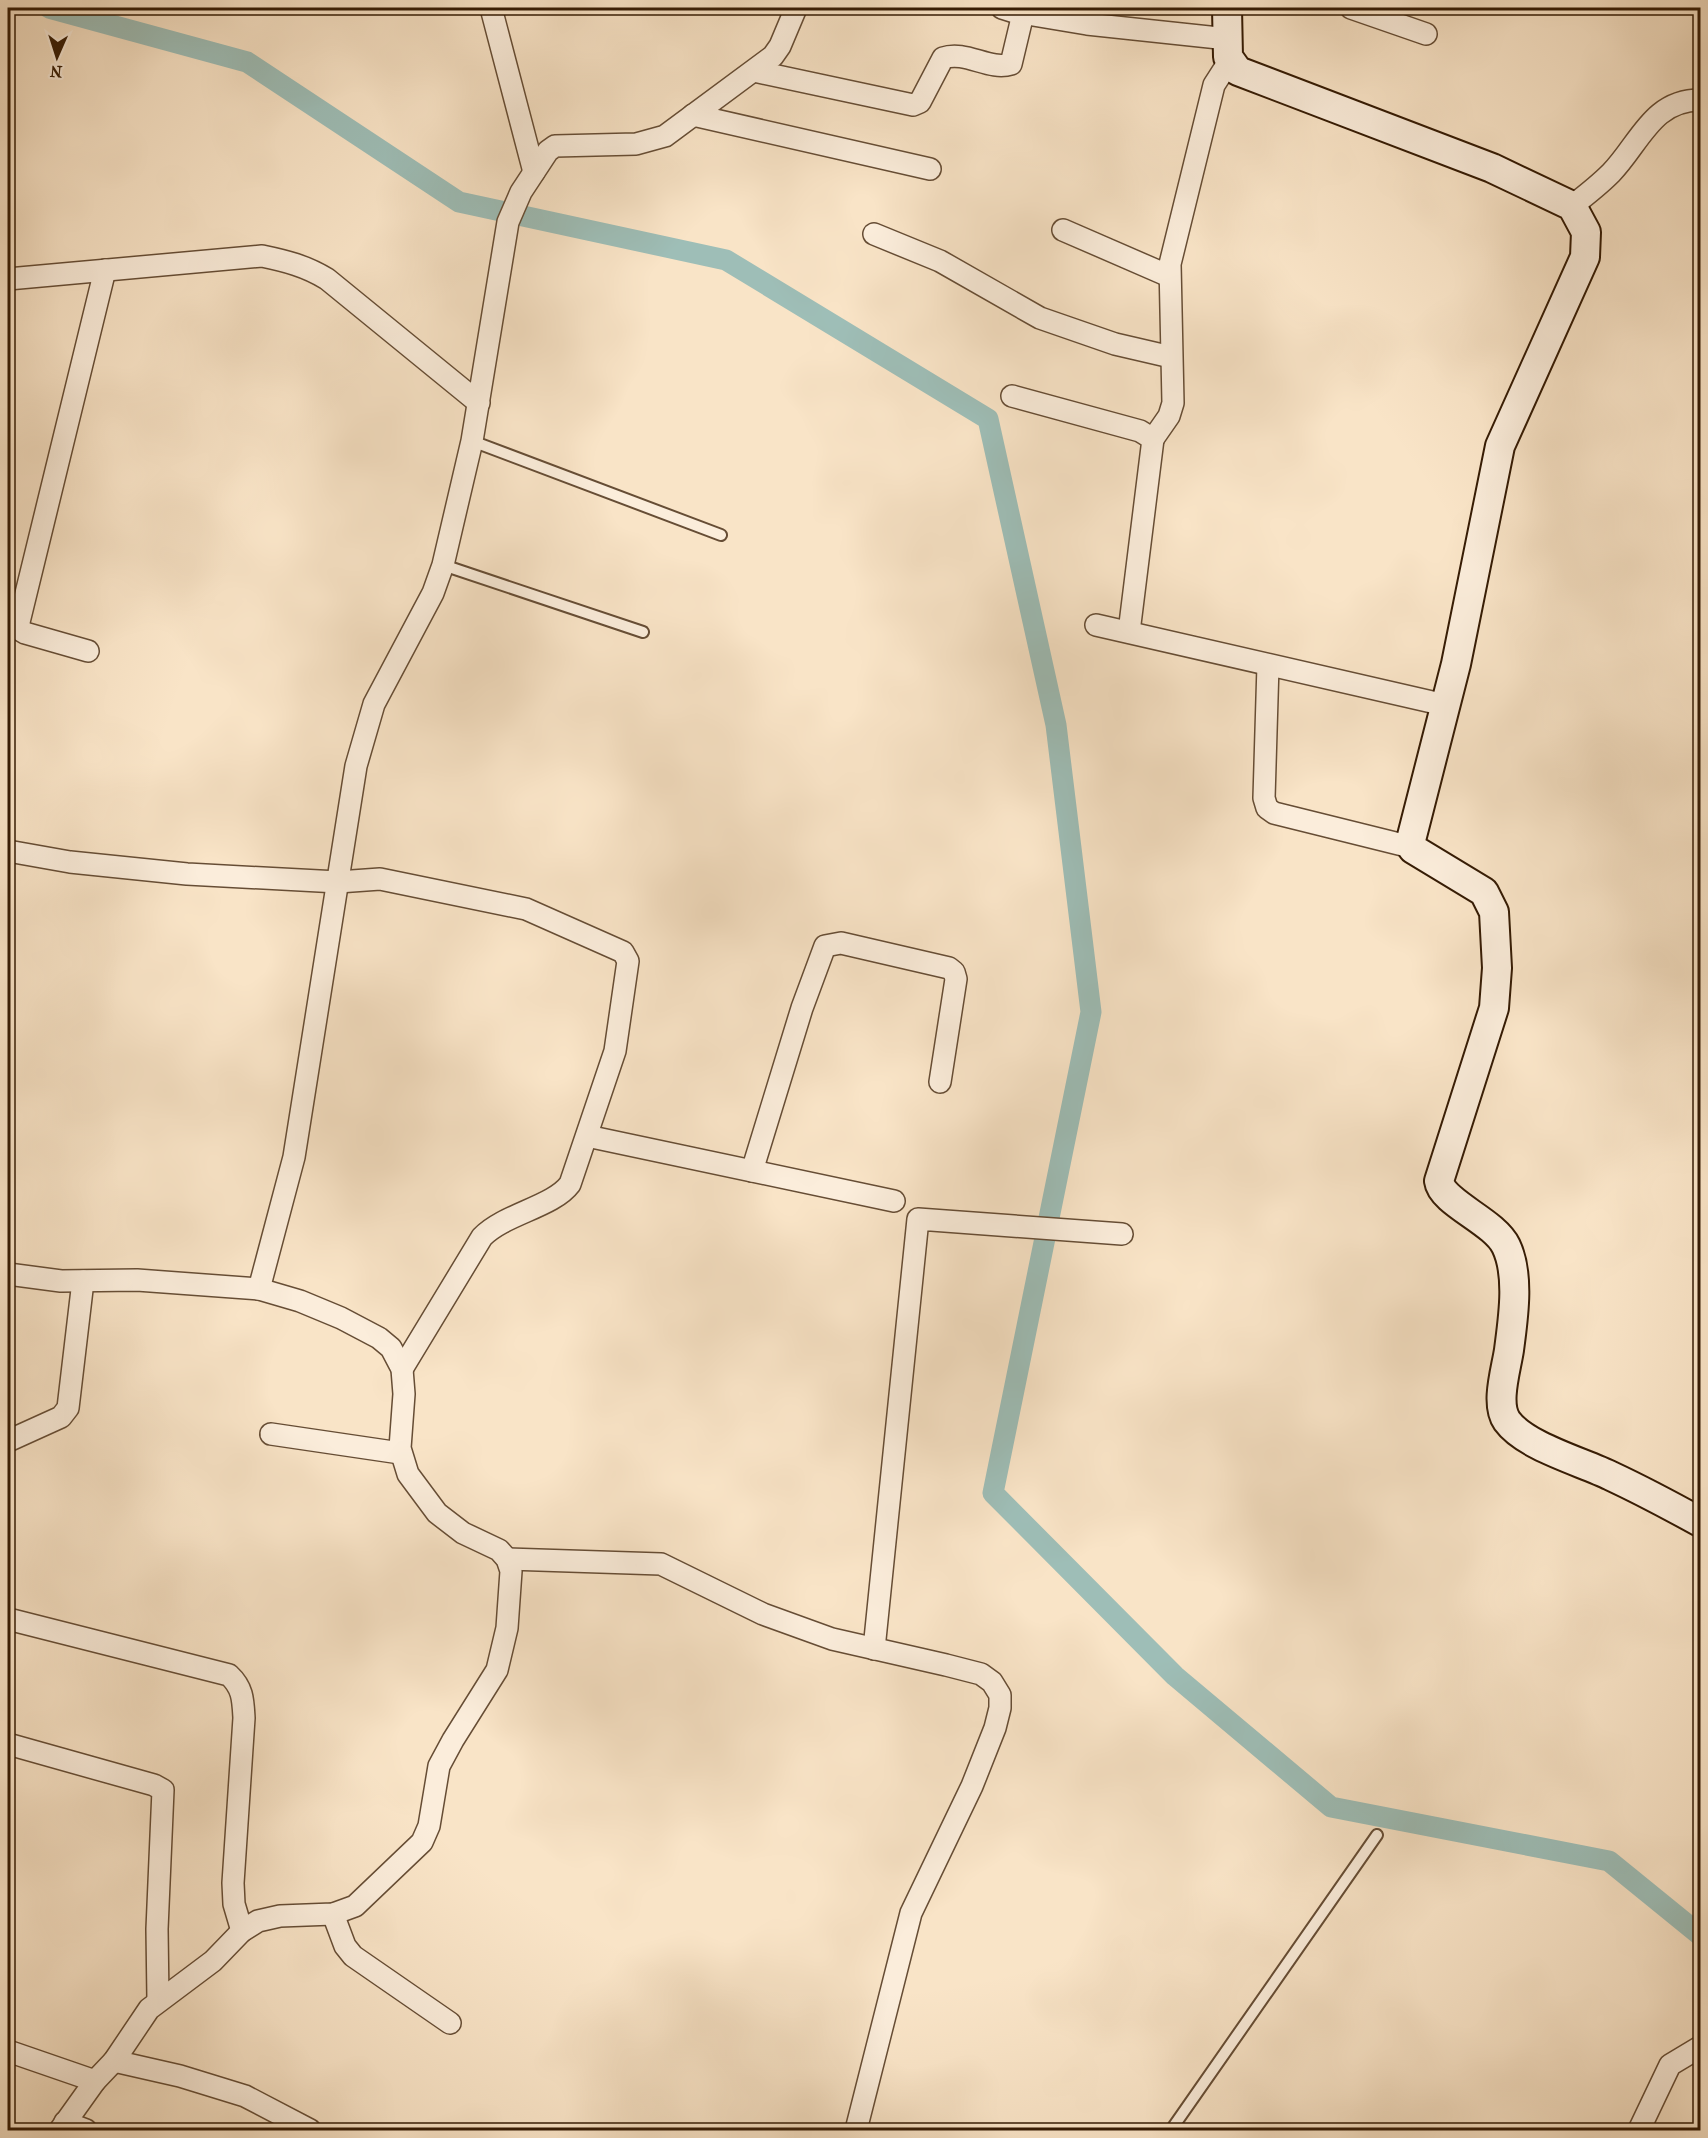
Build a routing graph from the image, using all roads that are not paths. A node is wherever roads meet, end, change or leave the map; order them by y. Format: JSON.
{"nodes":[{"id":1,"x":491,"y":8,"type":"edge"},
{"id":2,"x":796,"y":8,"type":"edge"},
{"id":3,"x":1002,"y":8,"type":"edge"},
{"id":4,"x":1227,"y":8,"type":"edge"},
{"id":5,"x":1351,"y":8,"type":"edge"},
{"id":6,"x":1024,"y":15,"type":"junction"},
{"id":7,"x":1426,"y":34,"type":"dead end"},
{"id":8,"x":1229,"y":50,"type":"junction"},
{"id":9,"x":753,"y":71,"type":"junction"},
{"id":10,"x":1701,"y":100,"type":"edge"},
{"id":11,"x":693,"y":115,"type":"junction"},
{"id":12,"x":930,"y":169,"type":"dead end"},
{"id":13,"x":534,"y":172,"type":"junction"},
{"id":14,"x":1572,"y":206,"type":"junction"},
{"id":15,"x":1064,"y":230,"type":"dead end"},
{"id":16,"x":874,"y":234,"type":"dead end"},
{"id":17,"x":105,"y":270,"type":"junction"},
{"id":18,"x":1168,"y":276,"type":"junction"},
{"id":19,"x":8,"y":279,"type":"edge"},
{"id":20,"x":1171,"y":357,"type":"junction"},
{"id":21,"x":1012,"y":396,"type":"dead end"},
{"id":22,"x":479,"y":404,"type":"junction"},
{"id":23,"x":1153,"y":439,"type":"junction"},
{"id":24,"x":472,"y":441,"type":"junction"},
{"id":25,"x":721,"y":535,"type":"dead end"},
{"id":26,"x":443,"y":565,"type":"junction"},
{"id":27,"x":1096,"y":625,"type":"dead end"},
{"id":28,"x":643,"y":632,"type":"dead end"},
{"id":29,"x":1129,"y":632,"type":"junction"},
{"id":30,"x":88,"y":651,"type":"dead end"},
{"id":31,"x":1268,"y":665,"type":"junction"},
{"id":32,"x":1445,"y":705,"type":"junction"},
{"id":33,"x":1412,"y":847,"type":"junction"},
{"id":34,"x":8,"y":850,"type":"edge"},
{"id":35,"x":338,"y":882,"type":"junction"},
{"id":36,"x":940,"y":1082,"type":"dead end"},
{"id":37,"x":587,"y":1136,"type":"junction"},
{"id":38,"x":752,"y":1171,"type":"junction"},
{"id":39,"x":894,"y":1201,"type":"dead end"},
{"id":40,"x":1122,"y":1234,"type":"dead end"},
{"id":41,"x":8,"y":1274,"type":"edge"},
{"id":42,"x":83,"y":1281,"type":"junction"},
{"id":43,"x":259,"y":1289,"type":"junction"},
{"id":44,"x":402,"y":1369,"type":"junction"},
{"id":45,"x":271,"y":1434,"type":"dead end"},
{"id":46,"x":8,"y":1441,"type":"edge"},
{"id":47,"x":400,"y":1453,"type":"junction"},
{"id":48,"x":1701,"y":1522,"type":"edge"},
{"id":49,"x":507,"y":1558,"type":"junction"},
{"id":50,"x":8,"y":1619,"type":"edge"},
{"id":51,"x":874,"y":1649,"type":"junction"},
{"id":52,"x":8,"y":1744,"type":"edge"},
{"id":53,"x":1377,"y":1835,"type":"dead end"},
{"id":54,"x":333,"y":1914,"type":"junction"},
{"id":55,"x":242,"y":1931,"type":"junction"},
{"id":56,"x":158,"y":2000,"type":"junction"},
{"id":57,"x":450,"y":2023,"type":"dead end"},
{"id":58,"x":1701,"y":2047,"type":"edge"},
{"id":59,"x":8,"y":2051,"type":"edge"},
{"id":60,"x":114,"y":2061,"type":"junction"},
{"id":61,"x":95,"y":2080,"type":"junction"},
{"id":62,"x":62,"y":2126,"type":"edge"},
{"id":63,"x":86,"y":2130,"type":"edge"},
{"id":64,"x":310,"y":2130,"type":"edge"},
{"id":65,"x":856,"y":2130,"type":"edge"},
{"id":66,"x":1171,"y":2130,"type":"edge"},
{"id":67,"x":1640,"y":2130,"type":"edge"}],
"edges":[{"from":1,"to":13,"type":"street"},
{"from":2,"to":9,"type":"street"},
{"from":3,"to":6,"type":"street"},
{"from":4,"to":8,"type":"street"},
{"from":5,"to":7,"type":"street"},
{"from":6,"to":8,"type":"street"},
{"from":6,"to":9,"type":"street"},
{"from":8,"to":14,"type":"street"},
{"from":8,"to":18,"type":"street"},
{"from":9,"to":11,"type":"street"},
{"from":10,"to":14,"type":"street"},
{"from":11,"to":12,"type":"street"},
{"from":11,"to":13,"type":"street"},
{"from":13,"to":22,"type":"street"},
{"from":14,"to":32,"type":"street"},
{"from":15,"to":18,"type":"street"},
{"from":16,"to":20,"type":"street"},
{"from":17,"to":19,"type":"street"},
{"from":17,"to":22,"type":"street"},
{"from":17,"to":30,"type":"street"},
{"from":18,"to":20,"type":"street"},
{"from":20,"to":23,"type":"street"},
{"from":21,"to":23,"type":"street"},
{"from":22,"to":24,"type":"street"},
{"from":23,"to":29,"type":"street"},
{"from":24,"to":25,"type":"lane"},
{"from":24,"to":26,"type":"street"},
{"from":26,"to":28,"type":"lane"},
{"from":26,"to":35,"type":"street"},
{"from":27,"to":29,"type":"street"},
{"from":29,"to":31,"type":"street"},
{"from":31,"to":32,"type":"street"},
{"from":31,"to":33,"type":"street"},
{"from":32,"to":33,"type":"street"},
{"from":33,"to":48,"type":"street"},
{"from":34,"to":35,"type":"street"},
{"from":35,"to":37,"type":"street"},
{"from":35,"to":43,"type":"street"},
{"from":36,"to":38,"type":"street"},
{"from":37,"to":38,"type":"street"},
{"from":37,"to":44,"type":"street"},
{"from":38,"to":39,"type":"street"},
{"from":40,"to":51,"type":"street"},
{"from":41,"to":42,"type":"street"},
{"from":42,"to":43,"type":"street"},
{"from":42,"to":46,"type":"street"},
{"from":43,"to":44,"type":"street"},
{"from":44,"to":47,"type":"street"},
{"from":45,"to":47,"type":"street"},
{"from":47,"to":49,"type":"street"},
{"from":49,"to":51,"type":"street"},
{"from":49,"to":54,"type":"street"},
{"from":50,"to":55,"type":"street"},
{"from":51,"to":65,"type":"street"},
{"from":52,"to":56,"type":"street"},
{"from":53,"to":66,"type":"lane"},
{"from":54,"to":55,"type":"street"},
{"from":54,"to":57,"type":"street"},
{"from":55,"to":56,"type":"street"},
{"from":56,"to":60,"type":"street"},
{"from":58,"to":67,"type":"street"},
{"from":59,"to":61,"type":"street"},
{"from":60,"to":61,"type":"street"},
{"from":60,"to":64,"type":"street"},
{"from":61,"to":62,"type":"street"},
{"from":62,"to":63,"type":"street"}]}
